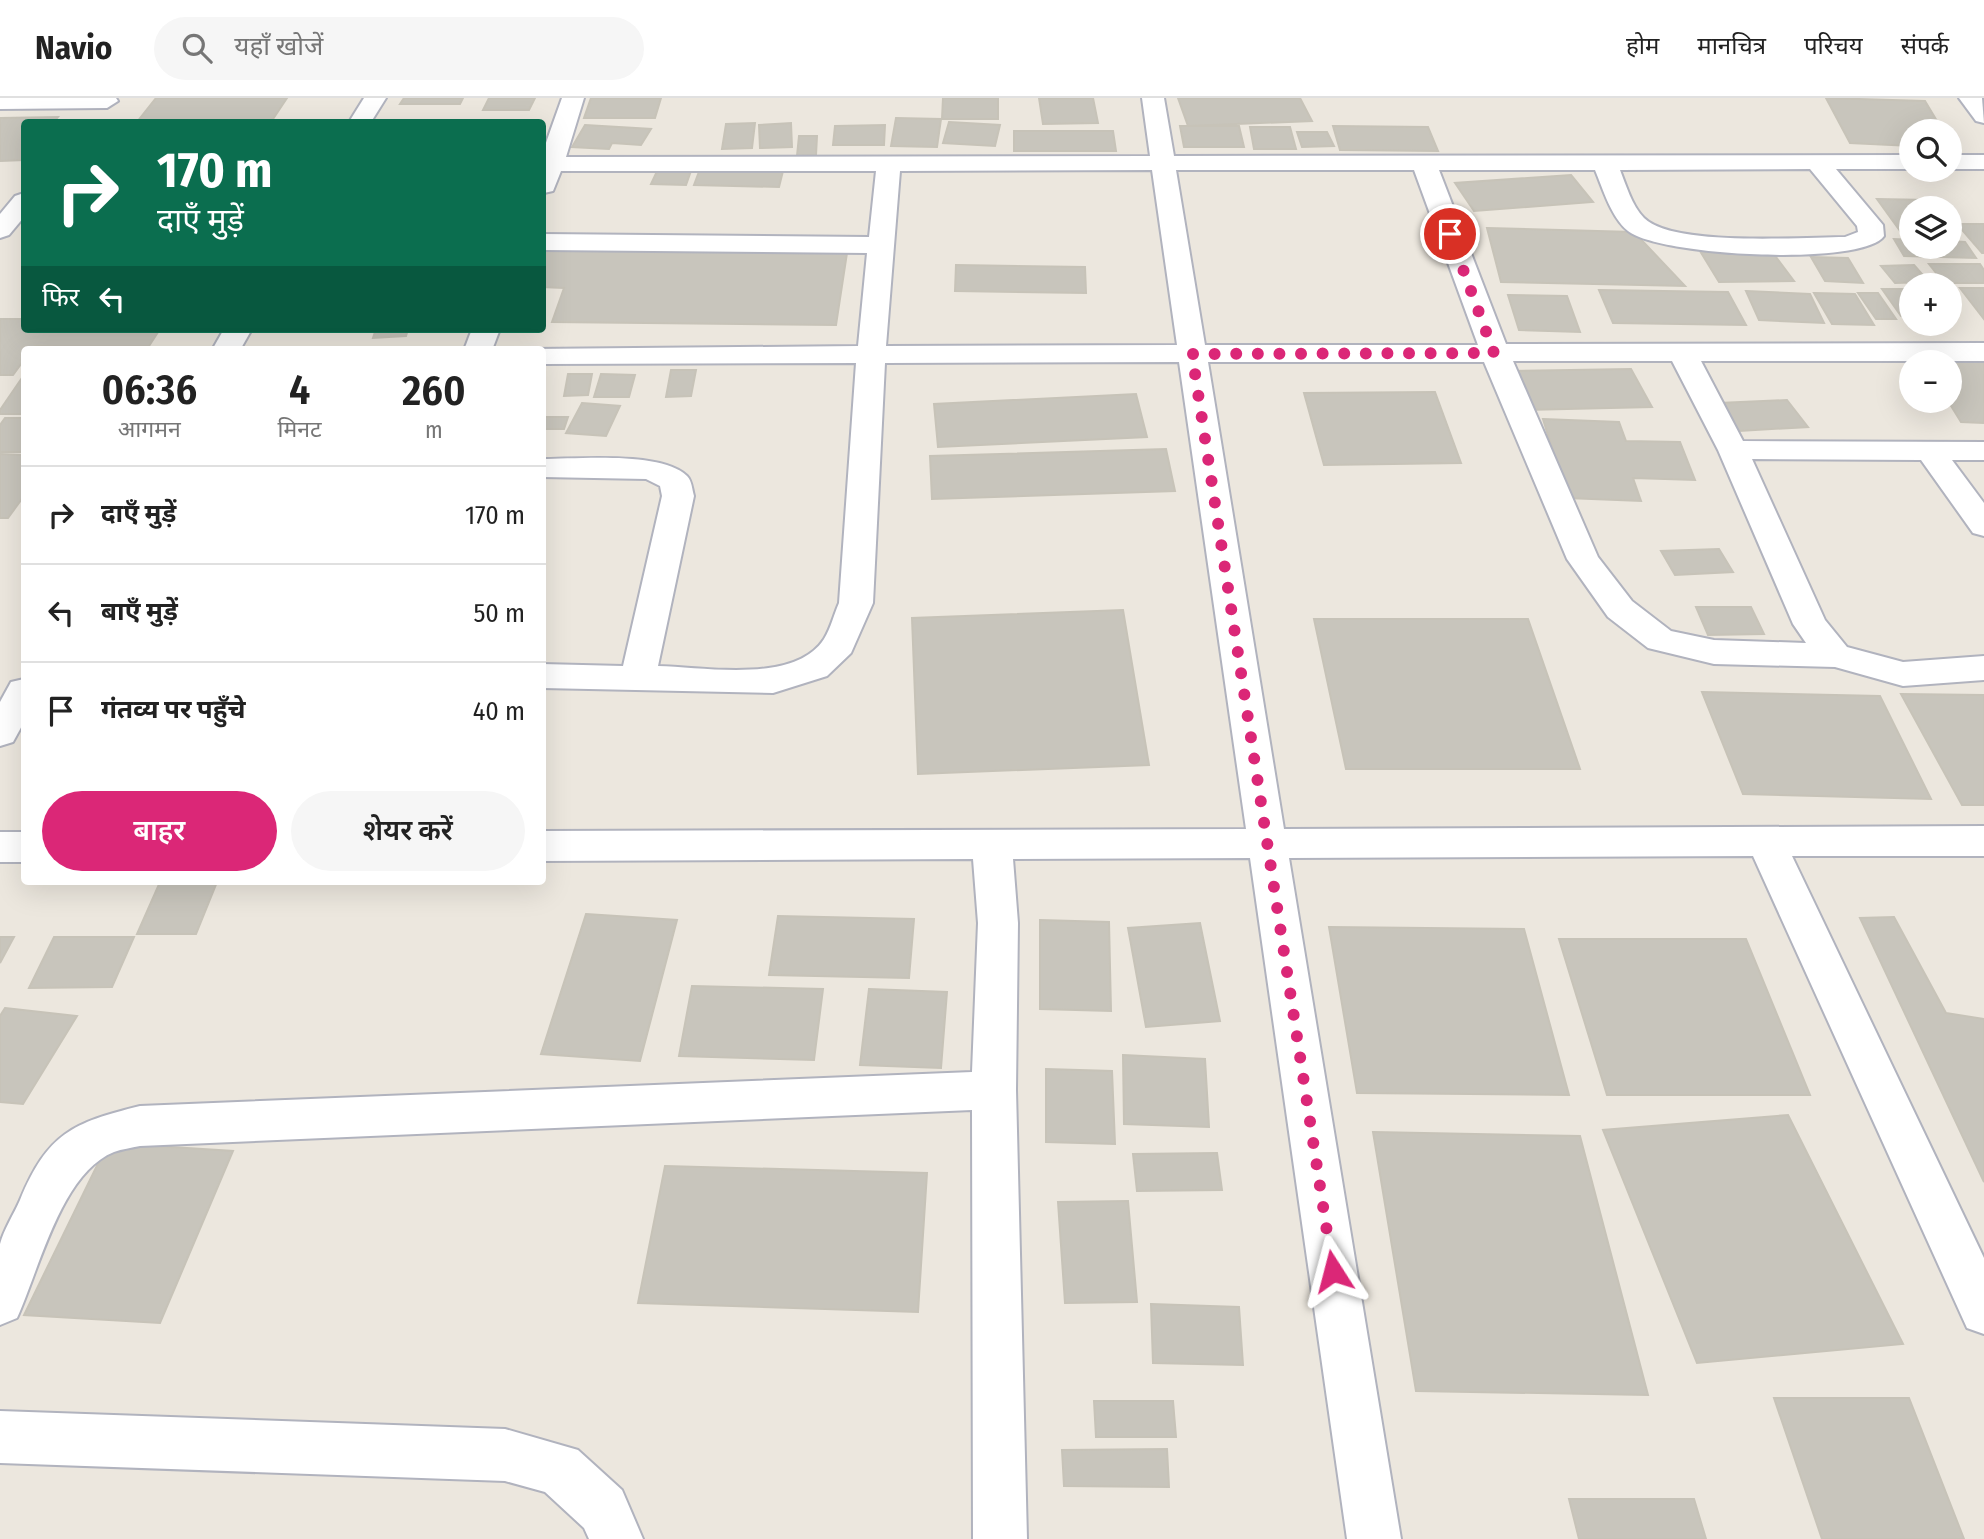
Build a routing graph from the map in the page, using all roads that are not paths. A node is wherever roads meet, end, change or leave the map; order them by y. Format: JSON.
{"nodes":[{"id":1,"x":374,"y":98,"type":"edge"},
{"id":2,"x":573,"y":98,"type":"edge"},
{"id":3,"x":1153,"y":98,"type":"edge"},
{"id":4,"x":1970,"y":98,"type":"edge"},
{"id":5,"x":108,"y":100,"type":"edge"},
{"id":6,"x":0,"y":102,"type":"edge"},
{"id":7,"x":1984,"y":116,"type":"edge"},
{"id":8,"x":92,"y":119,"type":"edge"},
{"id":9,"x":362,"y":119,"type":"edge"},
{"id":10,"x":1604,"y":162,"type":"junction"},
{"id":11,"x":1817,"y":162,"type":"junction"},
{"id":12,"x":1899,"y":162,"type":"edge"},
{"id":13,"x":1962,"y":162,"type":"edge"},
{"id":14,"x":1984,"y":162,"type":"edge"},
{"id":15,"x":889,"y":163,"type":"junction"},
{"id":16,"x":1163,"y":163,"type":"junction"},
{"id":17,"x":1424,"y":163,"type":"junction"},
{"id":18,"x":552,"y":164,"type":"junction"},
{"id":19,"x":546,"y":178,"type":"edge"},
{"id":20,"x":21,"y":206,"type":"edge"},
{"id":21,"x":7,"y":228,"type":"edge"},
{"id":22,"x":546,"y":242,"type":"edge"},
{"id":23,"x":881,"y":245,"type":"junction"},
{"id":24,"x":1984,"y":352,"type":"edge"},
{"id":25,"x":1494,"y":353,"type":"junction"},
{"id":26,"x":1682,"y":353,"type":"junction"},
{"id":27,"x":1192,"y":354,"type":"junction"},
{"id":28,"x":546,"y":355,"type":"edge"},
{"id":29,"x":871,"y":355,"type":"junction"},
{"id":30,"x":1733,"y":450,"type":"junction"},
{"id":31,"x":1930,"y":450,"type":"junction"},
{"id":32,"x":1984,"y":450,"type":"edge"},
{"id":33,"x":546,"y":468,"type":"edge"},
{"id":34,"x":1984,"y":526,"type":"edge"},
{"id":35,"x":1835,"y":655,"type":"junction"},
{"id":36,"x":1984,"y":668,"type":"edge"},
{"id":37,"x":546,"y":676,"type":"edge"},
{"id":38,"x":638,"y":679,"type":"junction"},
{"id":39,"x":21,"y":696,"type":"edge"},
{"id":40,"x":0,"y":733,"type":"edge"},
{"id":41,"x":1984,"y":841,"type":"edge"},
{"id":42,"x":1766,"y":842,"type":"junction"},
{"id":43,"x":1267,"y":843,"type":"junction"},
{"id":44,"x":546,"y":845,"type":"edge"},
{"id":45,"x":992,"y":845,"type":"junction"},
{"id":46,"x":0,"y":847,"type":"edge"},
{"id":47,"x":21,"y":847,"type":"edge"},
{"id":48,"x":994,"y":1090,"type":"junction"},
{"id":49,"x":0,"y":1302,"type":"edge"},
{"id":50,"x":1984,"y":1311,"type":"edge"},
{"id":51,"x":0,"y":1437,"type":"edge"},
{"id":52,"x":616,"y":1539,"type":"edge"},
{"id":53,"x":1000,"y":1539,"type":"edge"},
{"id":54,"x":1374,"y":1539,"type":"edge"}],
"edges":[{"from":1,"to":9,"type":"street"},
{"from":2,"to":18,"type":"street"},
{"from":3,"to":16,"type":"street"},
{"from":4,"to":7,"type":"street"},
{"from":5,"to":6,"type":"street"},
{"from":5,"to":8,"type":"street"},
{"from":10,"to":11,"type":"street"},
{"from":10,"to":11,"type":"street"},
{"from":10,"to":17,"type":"street"},
{"from":11,"to":12,"type":"street"},
{"from":13,"to":14,"type":"street"},
{"from":15,"to":16,"type":"street"},
{"from":15,"to":18,"type":"street"},
{"from":15,"to":23,"type":"street"},
{"from":16,"to":17,"type":"street"},
{"from":16,"to":27,"type":"street"},
{"from":17,"to":25,"type":"street"},
{"from":18,"to":19,"type":"street"},
{"from":20,"to":21,"type":"street"},
{"from":22,"to":23,"type":"street"},
{"from":23,"to":29,"type":"street"},
{"from":24,"to":26,"type":"street"},
{"from":25,"to":26,"type":"street"},
{"from":25,"to":27,"type":"street"},
{"from":25,"to":35,"type":"street"},
{"from":26,"to":30,"type":"street"},
{"from":27,"to":29,"type":"street"},
{"from":27,"to":43,"type":"street"},
{"from":28,"to":29,"type":"street"},
{"from":29,"to":38,"type":"street"},
{"from":30,"to":31,"type":"street"},
{"from":30,"to":35,"type":"street"},
{"from":31,"to":32,"type":"street"},
{"from":31,"to":34,"type":"street"},
{"from":33,"to":38,"type":"street"},
{"from":35,"to":36,"type":"street"},
{"from":37,"to":38,"type":"street"},
{"from":39,"to":40,"type":"street"},
{"from":41,"to":42,"type":"street"},
{"from":42,"to":43,"type":"street"},
{"from":42,"to":50,"type":"street"},
{"from":43,"to":45,"type":"street"},
{"from":43,"to":54,"type":"street"},
{"from":44,"to":45,"type":"street"},
{"from":45,"to":48,"type":"street"},
{"from":46,"to":47,"type":"street"},
{"from":48,"to":49,"type":"street"},
{"from":48,"to":53,"type":"street"},
{"from":51,"to":52,"type":"street"}]}
